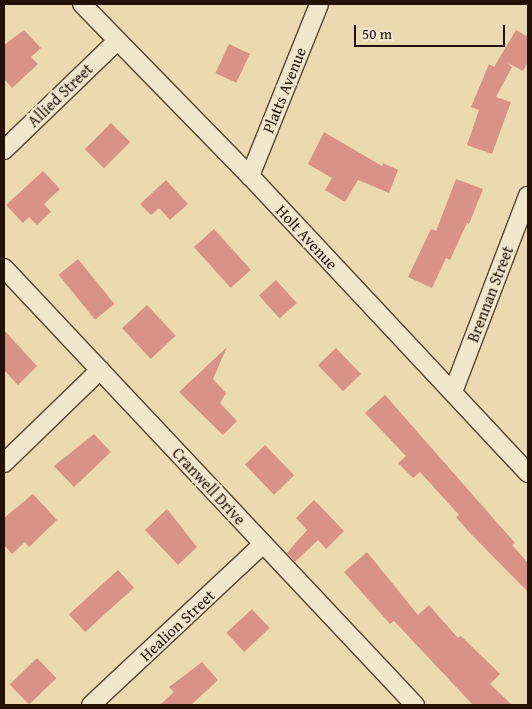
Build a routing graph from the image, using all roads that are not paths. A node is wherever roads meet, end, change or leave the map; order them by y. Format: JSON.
{"nodes":[{"id":1,"x":82,"y":4,"type":"edge"},
{"id":2,"x":319,"y":4,"type":"edge"},
{"id":3,"x":117,"y":41,"type":"junction"},
{"id":4,"x":4,"y":150,"type":"edge"},
{"id":5,"x":250,"y":176,"type":"junction"},
{"id":6,"x":528,"y":196,"type":"edge"},
{"id":7,"x":4,"y":268,"type":"edge"},
{"id":8,"x":100,"y":370,"type":"junction"},
{"id":9,"x":453,"y":392,"type":"junction"},
{"id":10,"x":4,"y":463,"type":"edge"},
{"id":11,"x":528,"y":473,"type":"edge"},
{"id":12,"x":263,"y":544,"type":"junction"},
{"id":13,"x":91,"y":705,"type":"edge"},
{"id":14,"x":415,"y":705,"type":"edge"}],
"edges":[{"from":1,"to":3,"type":"street","name":"Holt Avenue"},
{"from":2,"to":5,"type":"street","name":"Platts Avenue"},
{"from":3,"to":4,"type":"street","name":"Allied Street"},
{"from":3,"to":5,"type":"street","name":"Holt Avenue"},
{"from":5,"to":9,"type":"street","name":"Holt Avenue"},
{"from":6,"to":9,"type":"street","name":"Brennan Street"},
{"from":7,"to":8,"type":"street","name":"Cranwell Drive"},
{"from":8,"to":10,"type":"street"},
{"from":8,"to":12,"type":"street","name":"Cranwell Drive"},
{"from":9,"to":11,"type":"street","name":"Holt Avenue"},
{"from":12,"to":13,"type":"street","name":"Healion Street"},
{"from":12,"to":14,"type":"street","name":"Cranwell Drive"}]}
